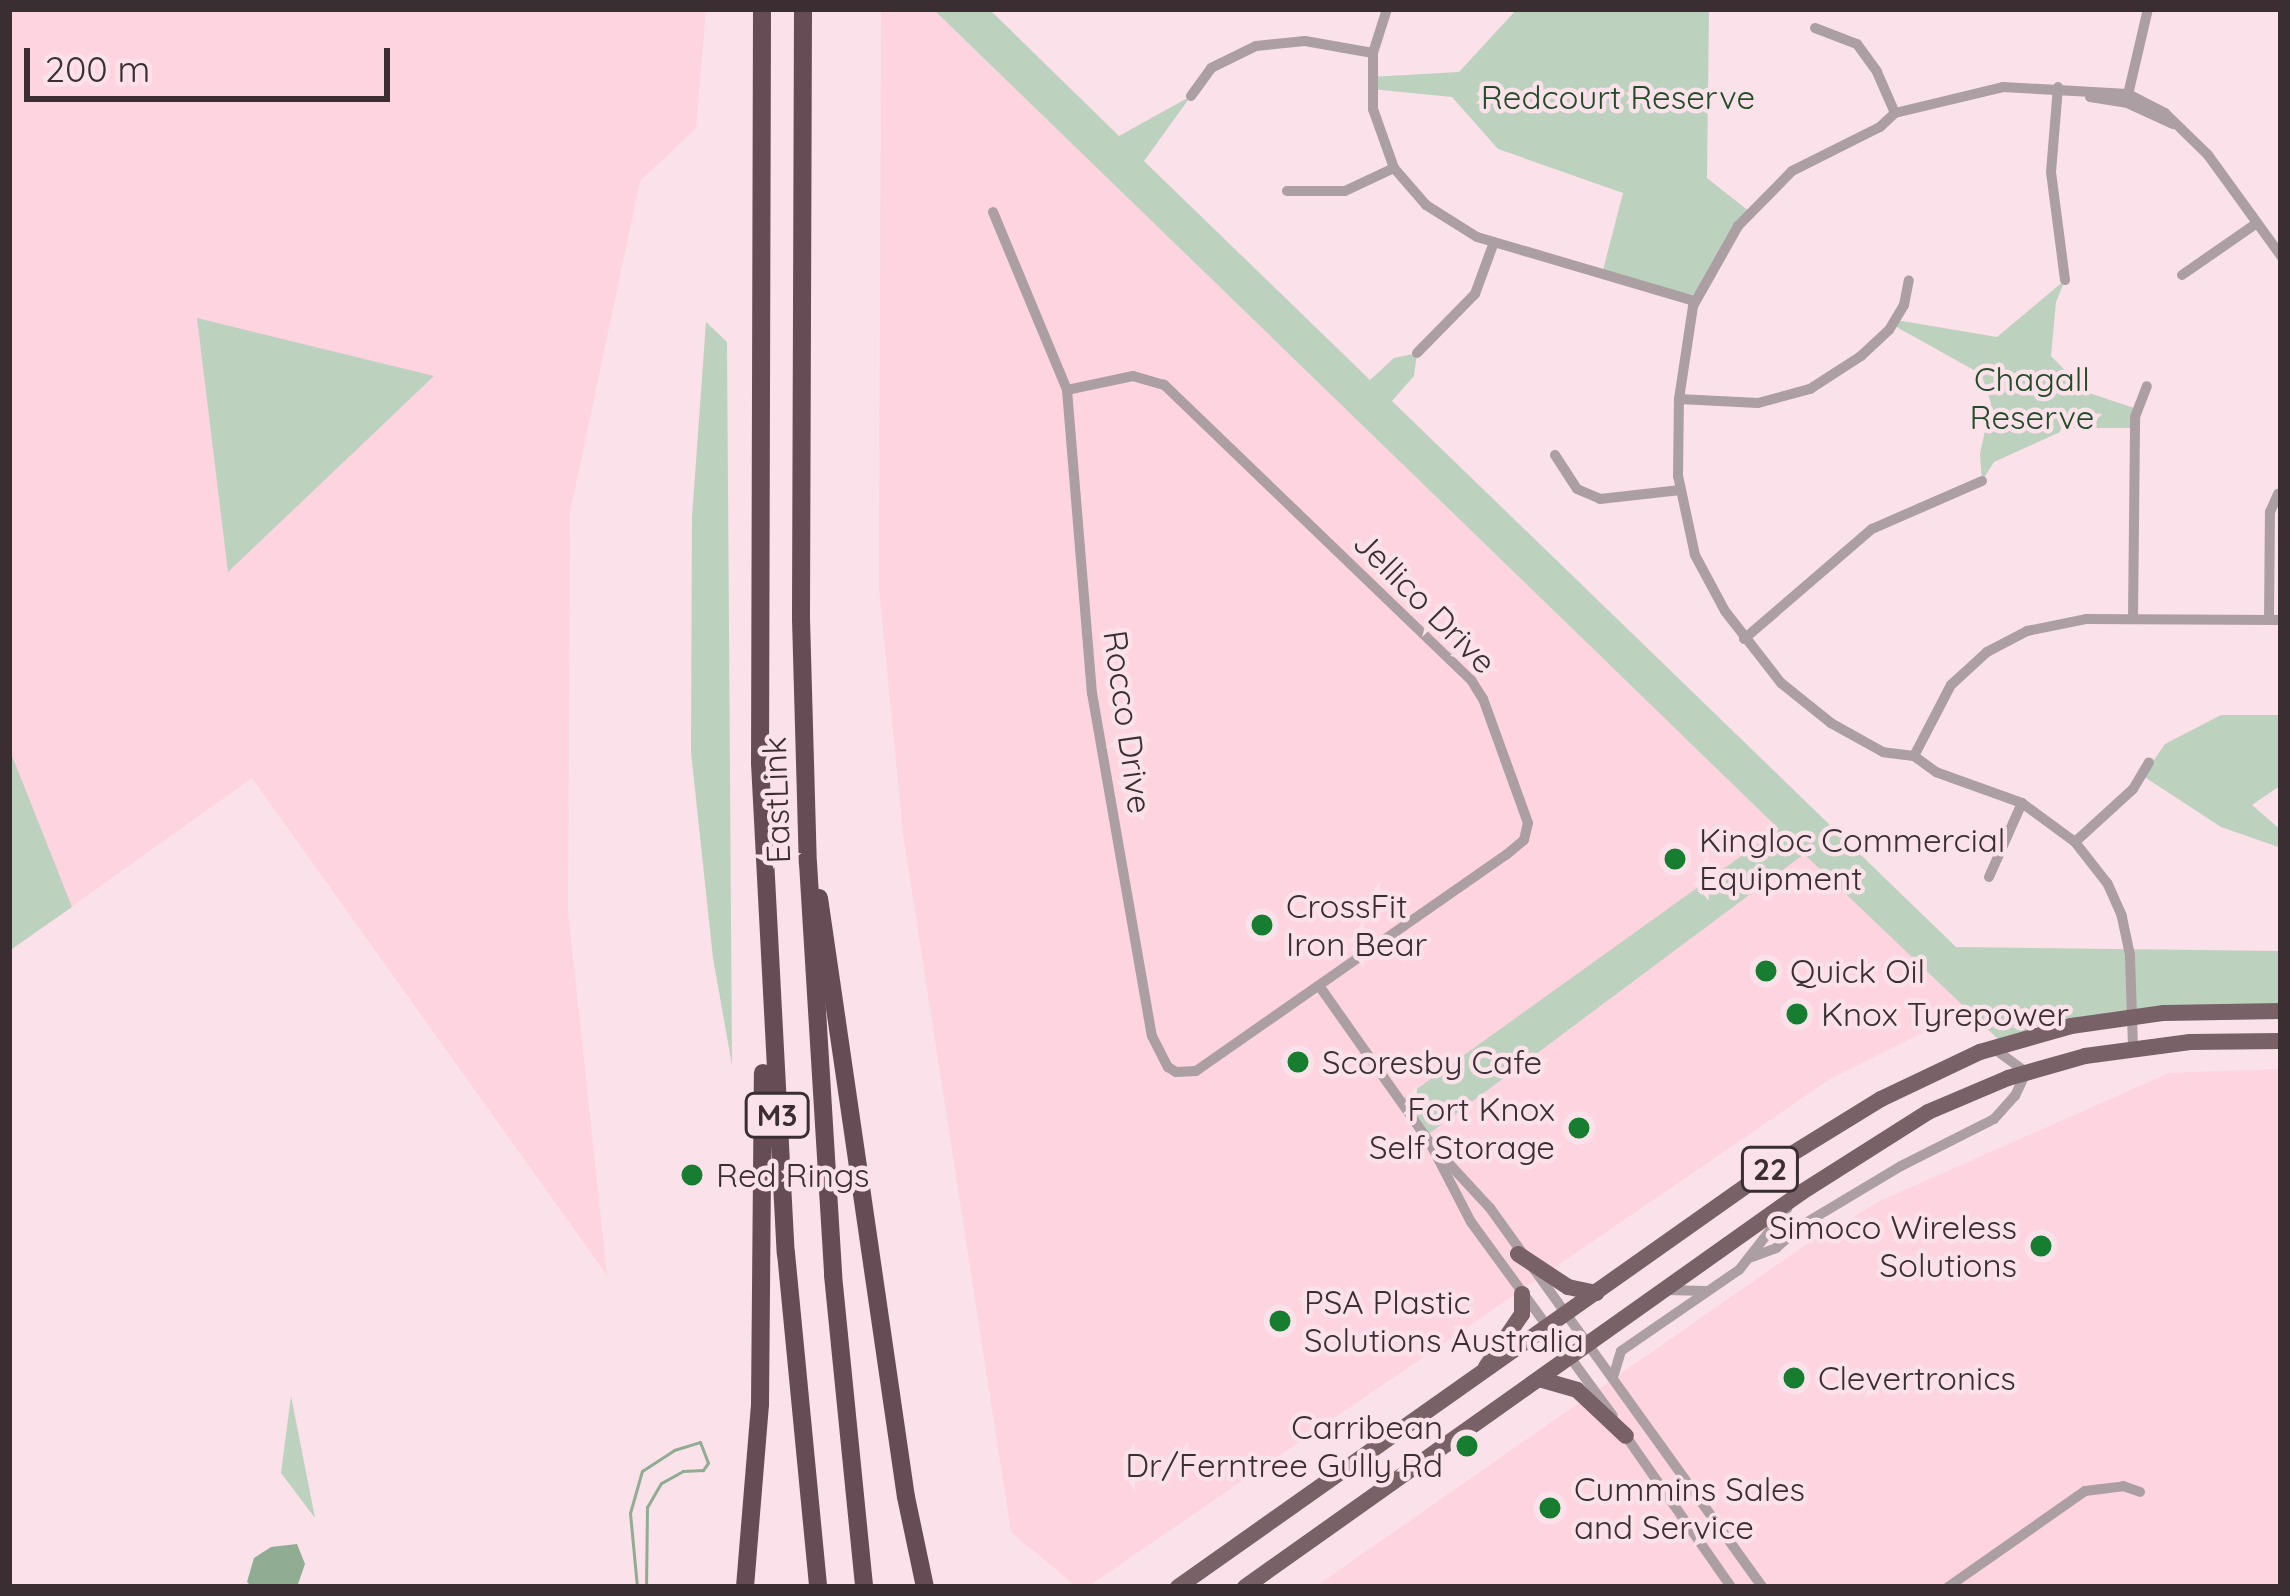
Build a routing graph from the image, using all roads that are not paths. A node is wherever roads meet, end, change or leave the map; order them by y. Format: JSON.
{"nodes":[{"id":1,"x":762,"y":9,"type":"edge"},
{"id":2,"x":803,"y":9,"type":"edge"},
{"id":3,"x":1387,"y":9,"type":"edge"},
{"id":4,"x":2148,"y":9,"type":"edge"},
{"id":5,"x":1815,"y":28,"type":"dead end"},
{"id":6,"x":1372,"y":53,"type":"junction"},
{"id":7,"x":2058,"y":87,"type":"junction"},
{"id":8,"x":1191,"y":96,"type":"dead end"},
{"id":9,"x":2127,"y":98,"type":"junction"},
{"id":10,"x":1895,"y":113,"type":"junction"},
{"id":11,"x":1394,"y":168,"type":"junction"},
{"id":12,"x":1287,"y":191,"type":"dead end"},
{"id":13,"x":993,"y":212,"type":"dead end"},
{"id":14,"x":2257,"y":223,"type":"junction"},
{"id":15,"x":1494,"y":242,"type":"junction"},
{"id":16,"x":2281,"y":256,"type":"edge"},
{"id":17,"x":2182,"y":275,"type":"dead end"},
{"id":18,"x":1909,"y":280,"type":"dead end"},
{"id":19,"x":2065,"y":280,"type":"dead end"},
{"id":20,"x":1695,"y":301,"type":"junction"},
{"id":21,"x":1418,"y":353,"type":"dead end"},
{"id":22,"x":2147,"y":386,"type":"dead end"},
{"id":23,"x":1067,"y":390,"type":"junction"},
{"id":24,"x":1679,"y":399,"type":"junction"},
{"id":25,"x":1556,"y":455,"type":"dead end"},
{"id":26,"x":1982,"y":481,"type":"dead end"},
{"id":27,"x":1680,"y":490,"type":"junction"},
{"id":28,"x":2278,"y":494,"type":"edge"},
{"id":29,"x":2133,"y":619,"type":"junction"},
{"id":30,"x":2275,"y":620,"type":"edge"},
{"id":31,"x":1744,"y":639,"type":"junction"},
{"id":32,"x":758,"y":642,"type":"junction"},
{"id":33,"x":1914,"y":756,"type":"junction"},
{"id":34,"x":2149,"y":763,"type":"dead end"},
{"id":35,"x":2022,"y":803,"type":"junction"},
{"id":36,"x":2075,"y":842,"type":"junction"},
{"id":37,"x":808,"y":852,"type":"junction"},
{"id":38,"x":1989,"y":878,"type":"dead end"},
{"id":39,"x":1320,"y":987,"type":"junction"},
{"id":40,"x":2281,"y":1011,"type":"edge"},
{"id":41,"x":2132,"y":1016,"type":"junction"},
{"id":42,"x":2281,"y":1041,"type":"edge"},
{"id":43,"x":2133,"y":1047,"type":"junction"},
{"id":44,"x":1992,"y":1048,"type":"junction"},
{"id":45,"x":2026,"y":1072,"type":"junction"},
{"id":46,"x":1430,"y":1143,"type":"junction"},
{"id":47,"x":1802,"y":1192,"type":"junction"},
{"id":48,"x":1518,"y":1254,"type":"junction"},
{"id":49,"x":1749,"y":1258,"type":"junction"},
{"id":50,"x":1662,"y":1290,"type":"junction"},
{"id":51,"x":1709,"y":1292,"type":"junction"},
{"id":52,"x":1596,"y":1293,"type":"junction"},
{"id":53,"x":1522,"y":1294,"type":"junction"},
{"id":54,"x":1564,"y":1316,"type":"junction"},
{"id":55,"x":1547,"y":1328,"type":"junction"},
{"id":56,"x":1587,"y":1343,"type":"junction"},
{"id":57,"x":1570,"y":1356,"type":"junction"},
{"id":58,"x":1615,"y":1377,"type":"junction"},
{"id":59,"x":1479,"y":1378,"type":"junction"},
{"id":60,"x":1539,"y":1378,"type":"junction"},
{"id":61,"x":1626,"y":1436,"type":"junction"},
{"id":62,"x":2140,"y":1492,"type":"dead end"},
{"id":63,"x":925,"y":1584,"type":"edge"},
{"id":64,"x":745,"y":1587,"type":"edge"},
{"id":65,"x":818,"y":1587,"type":"edge"},
{"id":66,"x":864,"y":1587,"type":"edge"},
{"id":67,"x":1178,"y":1587,"type":"edge"},
{"id":68,"x":1245,"y":1587,"type":"edge"},
{"id":69,"x":1731,"y":1587,"type":"edge"},
{"id":70,"x":1762,"y":1587,"type":"edge"},
{"id":71,"x":1948,"y":1587,"type":"edge"}],
"edges":[{"from":1,"to":32,"type":"highway","name":"EastLink","number":"M3"},
{"from":2,"to":37,"type":"highway","name":"EastLink","number":"M3"},
{"from":3,"to":6,"type":"street"},
{"from":4,"to":9,"type":"street"},
{"from":5,"to":10,"type":"street"},
{"from":6,"to":8,"type":"street"},
{"from":6,"to":11,"type":"street"},
{"from":7,"to":9,"type":"street"},
{"from":7,"to":10,"type":"street"},
{"from":7,"to":19,"type":"street"},
{"from":9,"to":14,"type":"street"},
{"from":10,"to":20,"type":"street"},
{"from":11,"to":12,"type":"street"},
{"from":11,"to":15,"type":"street"},
{"from":13,"to":23,"type":"street","name":"Rocco Drive"},
{"from":14,"to":16,"type":"street"},
{"from":14,"to":17,"type":"street"},
{"from":15,"to":20,"type":"street"},
{"from":15,"to":21,"type":"street"},
{"from":18,"to":24,"type":"street"},
{"from":20,"to":24,"type":"street"},
{"from":22,"to":29,"type":"street"},
{"from":23,"to":39,"type":"street","name":"Rocco Drive"},
{"from":23,"to":39,"type":"street","name":"Jellico Drive"},
{"from":24,"to":27,"type":"street"},
{"from":25,"to":27,"type":"street"},
{"from":26,"to":31,"type":"street"},
{"from":27,"to":31,"type":"street"},
{"from":28,"to":30,"type":"street"},
{"from":29,"to":30,"type":"street"},
{"from":29,"to":33,"type":"street"},
{"from":31,"to":33,"type":"street"},
{"from":32,"to":64,"type":"highway"},
{"from":32,"to":65,"type":"highway","name":"EastLink","number":"M3"},
{"from":33,"to":35,"type":"street"},
{"from":34,"to":36,"type":"street"},
{"from":35,"to":36,"type":"street"},
{"from":35,"to":38,"type":"street"},
{"from":36,"to":41,"type":"street"},
{"from":37,"to":63,"type":"highway"},
{"from":37,"to":66,"type":"highway","name":"EastLink","number":"M3"},
{"from":39,"to":46,"type":"street"},
{"from":40,"to":41,"type":"main road","number":"22"},
{"from":41,"to":43,"type":"street"},
{"from":41,"to":44,"type":"main road","number":"22"},
{"from":42,"to":43,"type":"main road","number":"22"},
{"from":43,"to":45,"type":"main road","number":"22"},
{"from":44,"to":45,"type":"street"},
{"from":44,"to":52,"type":"main road","number":"22"},
{"from":45,"to":47,"type":"main road","number":"22"},
{"from":45,"to":49,"type":"street"},
{"from":46,"to":48,"type":"street"},
{"from":46,"to":53,"type":"street"},
{"from":47,"to":49,"type":"street"},
{"from":47,"to":50,"type":"main road","number":"22"},
{"from":48,"to":52,"type":"main road"},
{"from":48,"to":54,"type":"street"},
{"from":49,"to":51,"type":"street"},
{"from":50,"to":51,"type":"street"},
{"from":50,"to":56,"type":"main road","number":"22"},
{"from":51,"to":58,"type":"street"},
{"from":52,"to":54,"type":"main road","number":"22"},
{"from":53,"to":55,"type":"street"},
{"from":53,"to":59,"type":"main road"},
{"from":54,"to":55,"type":"main road","number":"22"},
{"from":54,"to":56,"type":"street"},
{"from":55,"to":57,"type":"street"},
{"from":55,"to":59,"type":"main road","number":"22"},
{"from":56,"to":57,"type":"main road","number":"22"},
{"from":56,"to":58,"type":"street"},
{"from":57,"to":60,"type":"main road","number":"22"},
{"from":57,"to":61,"type":"street"},
{"from":58,"to":70,"type":"street"},
{"from":59,"to":67,"type":"main road","number":"22"},
{"from":60,"to":61,"type":"main road"},
{"from":60,"to":68,"type":"main road","number":"22"},
{"from":61,"to":69,"type":"street"},
{"from":62,"to":71,"type":"street"}]}
